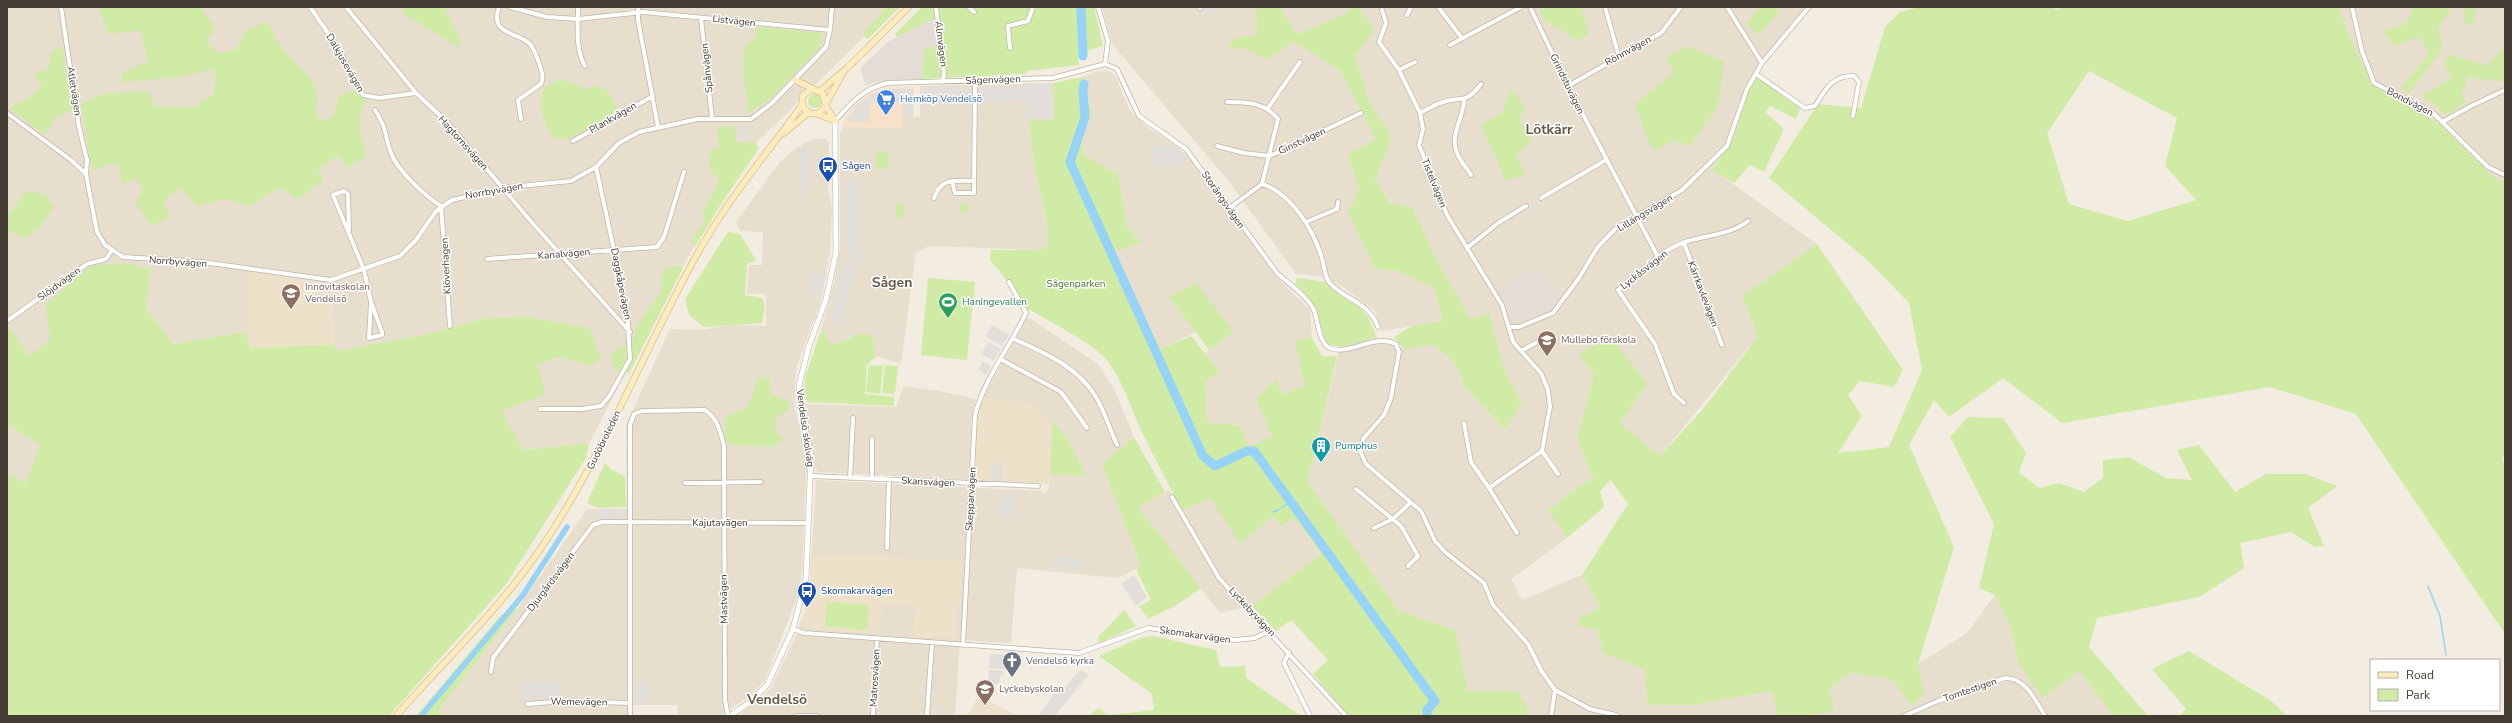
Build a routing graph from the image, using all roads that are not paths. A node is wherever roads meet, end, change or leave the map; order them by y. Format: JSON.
{"nodes":[{"id":1,"x":61,"y":7,"type":"edge"},
{"id":2,"x":310,"y":7,"type":"edge"},
{"id":3,"x":346,"y":7,"type":"edge"},
{"id":4,"x":499,"y":7,"type":"edge"},
{"id":5,"x":510,"y":7,"type":"edge"},
{"id":6,"x":578,"y":7,"type":"edge"},
{"id":7,"x":832,"y":7,"type":"edge"},
{"id":8,"x":909,"y":7,"type":"edge"},
{"id":9,"x":936,"y":7,"type":"edge"},
{"id":10,"x":969,"y":7,"type":"edge"},
{"id":11,"x":1033,"y":7,"type":"edge"},
{"id":12,"x":1098,"y":7,"type":"edge"},
{"id":13,"x":1411,"y":7,"type":"edge"},
{"id":14,"x":1438,"y":7,"type":"edge"},
{"id":15,"x":1521,"y":7,"type":"edge"},
{"id":16,"x":1530,"y":7,"type":"edge"},
{"id":17,"x":1605,"y":7,"type":"edge"},
{"id":18,"x":1681,"y":7,"type":"edge"},
{"id":19,"x":1727,"y":7,"type":"edge"},
{"id":20,"x":1809,"y":7,"type":"edge"},
{"id":21,"x":2352,"y":7,"type":"edge"},
{"id":22,"x":637,"y":9,"type":"edge"},
{"id":23,"x":1382,"y":10,"type":"dead end"},
{"id":24,"x":974,"y":12,"type":"dead end"},
{"id":25,"x":1408,"y":15,"type":"dead end"},
{"id":26,"x":701,"y":18,"type":"junction"},
{"id":27,"x":578,"y":19,"type":"junction"},
{"id":28,"x":830,"y":30,"type":"junction"},
{"id":29,"x":1462,"y":38,"type":"junction"},
{"id":30,"x":1450,"y":45,"type":"dead end"},
{"id":31,"x":1010,"y":48,"type":"dead end"},
{"id":32,"x":1619,"y":56,"type":"junction"},
{"id":33,"x":1300,"y":62,"type":"dead end"},
{"id":34,"x":1415,"y":62,"type":"dead end"},
{"id":35,"x":1762,"y":63,"type":"junction"},
{"id":36,"x":1105,"y":64,"type":"junction"},
{"id":37,"x":585,"y":66,"type":"dead end"},
{"id":38,"x":846,"y":69,"type":"junction"},
{"id":39,"x":1399,"y":70,"type":"junction"},
{"id":40,"x":1756,"y":74,"type":"junction"},
{"id":41,"x":795,"y":80,"type":"junction"},
{"id":42,"x":975,"y":81,"type":"junction"},
{"id":43,"x":943,"y":82,"type":"junction"},
{"id":44,"x":1481,"y":84,"type":"dead end"},
{"id":45,"x":1568,"y":86,"type":"junction"},
{"id":46,"x":811,"y":90,"type":"junction"},
{"id":47,"x":2505,"y":90,"type":"edge"},
{"id":48,"x":820,"y":91,"type":"junction"},
{"id":49,"x":416,"y":93,"type":"junction"},
{"id":50,"x":803,"y":95,"type":"junction"},
{"id":51,"x":653,"y":96,"type":"junction"},
{"id":52,"x":1464,"y":100,"type":"junction"},
{"id":53,"x":1227,"y":102,"type":"dead end"},
{"id":54,"x":826,"y":104,"type":"junction"},
{"id":55,"x":802,"y":105,"type":"junction"},
{"id":56,"x":1268,"y":108,"type":"junction"},
{"id":57,"x":375,"y":110,"type":"dead end"},
{"id":58,"x":7,"y":113,"type":"edge"},
{"id":59,"x":808,"y":113,"type":"junction"},
{"id":60,"x":1361,"y":113,"type":"dead end"},
{"id":61,"x":818,"y":114,"type":"junction"},
{"id":62,"x":1420,"y":114,"type":"junction"},
{"id":63,"x":1853,"y":116,"type":"dead end"},
{"id":64,"x":712,"y":118,"type":"junction"},
{"id":65,"x":521,"y":119,"type":"dead end"},
{"id":66,"x":835,"y":121,"type":"junction"},
{"id":67,"x":2444,"y":121,"type":"junction"},
{"id":68,"x":658,"y":127,"type":"junction"},
{"id":69,"x":777,"y":140,"type":"junction"},
{"id":70,"x":573,"y":141,"type":"dead end"},
{"id":71,"x":1217,"y":146,"type":"dead end"},
{"id":72,"x":1270,"y":156,"type":"junction"},
{"id":73,"x":1606,"y":160,"type":"junction"},
{"id":74,"x":596,"y":167,"type":"junction"},
{"id":75,"x":684,"y":172,"type":"dead end"},
{"id":76,"x":86,"y":174,"type":"junction"},
{"id":77,"x":2505,"y":174,"type":"edge"},
{"id":78,"x":1471,"y":175,"type":"dead end"},
{"id":79,"x":952,"y":181,"type":"junction"},
{"id":80,"x":974,"y":181,"type":"junction"},
{"id":81,"x":1262,"y":184,"type":"junction"},
{"id":82,"x":503,"y":189,"type":"junction"},
{"id":83,"x":934,"y":198,"type":"dead end"},
{"id":84,"x":1541,"y":198,"type":"dead end"},
{"id":85,"x":1338,"y":202,"type":"dead end"},
{"id":86,"x":441,"y":206,"type":"junction"},
{"id":87,"x":1526,"y":206,"type":"dead end"},
{"id":88,"x":1228,"y":209,"type":"junction"},
{"id":89,"x":1636,"y":218,"type":"junction"},
{"id":90,"x":1748,"y":221,"type":"dead end"},
{"id":91,"x":1306,"y":222,"type":"junction"},
{"id":92,"x":349,"y":231,"type":"junction"},
{"id":93,"x":1684,"y":243,"type":"junction"},
{"id":94,"x":1468,"y":248,"type":"junction"},
{"id":95,"x":112,"y":250,"type":"junction"},
{"id":96,"x":614,"y":250,"type":"junction"},
{"id":97,"x":561,"y":255,"type":"junction"},
{"id":98,"x":1658,"y":257,"type":"junction"},
{"id":99,"x":487,"y":259,"type":"dead end"},
{"id":100,"x":364,"y":270,"type":"junction"},
{"id":101,"x":1009,"y":282,"type":"dead end"},
{"id":102,"x":371,"y":302,"type":"junction"},
{"id":103,"x":7,"y":321,"type":"edge"},
{"id":104,"x":450,"y":326,"type":"dead end"},
{"id":105,"x":1509,"y":326,"type":"junction"},
{"id":106,"x":1378,"y":327,"type":"dead end"},
{"id":107,"x":630,"y":332,"type":"junction"},
{"id":108,"x":1550,"y":334,"type":"dead end"},
{"id":109,"x":1014,"y":339,"type":"junction"},
{"id":110,"x":1722,"y":345,"type":"dead end"},
{"id":111,"x":1521,"y":351,"type":"junction"},
{"id":112,"x":1002,"y":360,"type":"junction"},
{"id":113,"x":1684,"y":403,"type":"dead end"},
{"id":114,"x":540,"y":409,"type":"dead end"},
{"id":115,"x":853,"y":418,"type":"dead end"},
{"id":116,"x":1464,"y":423,"type":"dead end"},
{"id":117,"x":1087,"y":428,"type":"dead end"},
{"id":118,"x":872,"y":439,"type":"dead end"},
{"id":119,"x":1117,"y":445,"type":"dead end"},
{"id":120,"x":1542,"y":451,"type":"junction"},
{"id":121,"x":1558,"y":474,"type":"dead end"},
{"id":122,"x":811,"y":476,"type":"junction"},
{"id":123,"x":850,"y":478,"type":"junction"},
{"id":124,"x":872,"y":479,"type":"junction"},
{"id":125,"x":890,"y":480,"type":"junction"},
{"id":126,"x":724,"y":482,"type":"junction"},
{"id":127,"x":761,"y":482,"type":"dead end"},
{"id":128,"x":685,"y":483,"type":"dead end"},
{"id":129,"x":971,"y":484,"type":"junction"},
{"id":130,"x":1038,"y":486,"type":"dead end"},
{"id":131,"x":1488,"y":488,"type":"junction"},
{"id":132,"x":1356,"y":489,"type":"dead end"},
{"id":133,"x":1172,"y":497,"type":"dead end"},
{"id":134,"x":1411,"y":502,"type":"junction"},
{"id":135,"x":1393,"y":519,"type":"junction"},
{"id":136,"x":631,"y":523,"type":"junction"},
{"id":137,"x":724,"y":523,"type":"junction"},
{"id":138,"x":806,"y":523,"type":"junction"},
{"id":139,"x":1374,"y":528,"type":"dead end"},
{"id":140,"x":1517,"y":533,"type":"dead end"},
{"id":141,"x":887,"y":548,"type":"dead end"},
{"id":142,"x":1408,"y":566,"type":"dead end"},
{"id":143,"x":793,"y":629,"type":"junction"},
{"id":144,"x":1269,"y":631,"type":"junction"},
{"id":145,"x":877,"y":639,"type":"junction"},
{"id":146,"x":932,"y":643,"type":"junction"},
{"id":147,"x":963,"y":645,"type":"junction"},
{"id":148,"x":1289,"y":652,"type":"junction"},
{"id":149,"x":491,"y":672,"type":"dead end"},
{"id":150,"x":1555,"y":690,"type":"junction"},
{"id":151,"x":630,"y":703,"type":"junction"},
{"id":152,"x":527,"y":704,"type":"dead end"},
{"id":153,"x":1616,"y":715,"type":"dead end"},
{"id":154,"x":396,"y":716,"type":"edge"},
{"id":155,"x":630,"y":716,"type":"edge"},
{"id":156,"x":729,"y":716,"type":"edge"},
{"id":157,"x":796,"y":716,"type":"edge"},
{"id":158,"x":817,"y":716,"type":"edge"},
{"id":159,"x":873,"y":716,"type":"edge"},
{"id":160,"x":927,"y":716,"type":"edge"},
{"id":161,"x":1310,"y":716,"type":"edge"},
{"id":162,"x":1346,"y":716,"type":"edge"},
{"id":163,"x":1551,"y":716,"type":"edge"},
{"id":164,"x":1904,"y":716,"type":"edge"},
{"id":165,"x":2045,"y":716,"type":"edge"}],
"edges":[{"from":1,"to":76,"type":"street","name":"Atletvägen"},
{"from":2,"to":49,"type":"street","name":"Dalkjusevägen"},
{"from":3,"to":49,"type":"street","name":"Hagtornsvägen"},
{"from":4,"to":65,"type":"street"},
{"from":5,"to":27,"type":"street","name":"Listvägen"},
{"from":6,"to":27,"type":"street"},
{"from":7,"to":28,"type":"street","name":"Norrbyvägen"},
{"from":8,"to":38,"type":"main road"},
{"from":9,"to":43,"type":"street","name":"Almvägen"},
{"from":10,"to":24,"type":"street"},
{"from":11,"to":31,"type":"street"},
{"from":12,"to":36,"type":"street"},
{"from":13,"to":25,"type":"street"},
{"from":14,"to":29,"type":"street"},
{"from":15,"to":29,"type":"street"},
{"from":16,"to":45,"type":"street","name":"Grindstuvägen"},
{"from":17,"to":32,"type":"street"},
{"from":18,"to":32,"type":"street","name":"Rönnvägen"},
{"from":19,"to":35,"type":"street"},
{"from":20,"to":35,"type":"street","name":"Lillängsvägen"},
{"from":21,"to":67,"type":"street","name":"Bondvägen"},
{"from":22,"to":26,"type":"street","name":"Listvägen"},
{"from":22,"to":27,"type":"street","name":"Listvägen"},
{"from":22,"to":51,"type":"street"},
{"from":23,"to":39,"type":"street","name":"Tistelvägen"},
{"from":26,"to":28,"type":"street","name":"Listvägen"},
{"from":26,"to":64,"type":"street","name":"Spånvägen"},
{"from":27,"to":37,"type":"street"},
{"from":28,"to":41,"type":"street","name":"Norrbyvägen"},
{"from":29,"to":30,"type":"street"},
{"from":32,"to":45,"type":"street","name":"Rönnvägen"},
{"from":33,"to":56,"type":"street"},
{"from":34,"to":39,"type":"street"},
{"from":35,"to":40,"type":"street","name":"Lillängsvägen"},
{"from":36,"to":42,"type":"street","name":"Sågenvägen"},
{"from":36,"to":88,"type":"street","name":"Storängsvägen"},
{"from":38,"to":48,"type":"main road"},
{"from":38,"to":54,"type":"main road"},
{"from":39,"to":62,"type":"street","name":"Tistelvägen"},
{"from":40,"to":63,"type":"street"},
{"from":40,"to":89,"type":"street","name":"Lillängsvägen"},
{"from":41,"to":46,"type":"main road"},
{"from":41,"to":50,"type":"main road"},
{"from":41,"to":64,"type":"street","name":"Norrbyvägen"},
{"from":42,"to":43,"type":"street","name":"Sågenvägen"},
{"from":42,"to":80,"type":"street"},
{"from":43,"to":66,"type":"street","name":"Sågenvägen"},
{"from":44,"to":52,"type":"street"},
{"from":45,"to":73,"type":"street","name":"Grindstuvägen"},
{"from":46,"to":48,"type":"main road"},
{"from":46,"to":50,"type":"main road"},
{"from":47,"to":67,"type":"street"},
{"from":48,"to":54,"type":"main road"},
{"from":49,"to":82,"type":"street","name":"Hagtornsvägen"},
{"from":50,"to":55,"type":"main road"},
{"from":51,"to":68,"type":"street"},
{"from":51,"to":70,"type":"street","name":"Plankvägen"},
{"from":52,"to":62,"type":"street"},
{"from":52,"to":78,"type":"street"},
{"from":53,"to":56,"type":"street"},
{"from":54,"to":61,"type":"main road"},
{"from":54,"to":66,"type":"main road"},
{"from":55,"to":59,"type":"main road"},
{"from":55,"to":69,"type":"main road","name":"Gudöbroleden"},
{"from":56,"to":72,"type":"street"},
{"from":57,"to":86,"type":"street"},
{"from":58,"to":76,"type":"street"},
{"from":59,"to":61,"type":"main road"},
{"from":59,"to":69,"type":"main road","name":"Gudöbroleden"},
{"from":60,"to":72,"type":"street","name":"Ginstvägen"},
{"from":61,"to":66,"type":"main road"},
{"from":62,"to":94,"type":"street","name":"Tistelvägen"},
{"from":64,"to":68,"type":"street","name":"Norrbyvägen"},
{"from":66,"to":122,"type":"street","name":"Vendelsö skolväg"},
{"from":67,"to":77,"type":"street","name":"Bondvägen"},
{"from":68,"to":74,"type":"street","name":"Norrbyvägen"},
{"from":69,"to":154,"type":"main road","name":"Gudöbroleden"},
{"from":71,"to":72,"type":"street","name":"Ginstvägen"},
{"from":72,"to":81,"type":"street"},
{"from":73,"to":84,"type":"street"},
{"from":73,"to":89,"type":"street","name":"Grindstuvägen"},
{"from":74,"to":82,"type":"street","name":"Norrbyvägen"},
{"from":74,"to":96,"type":"street","name":"Daggkåpevägen"},
{"from":75,"to":96,"type":"street","name":"Kanalvägen"},
{"from":76,"to":95,"type":"street","name":"Norrbyvägen"},
{"from":79,"to":80,"type":"street"},
{"from":79,"to":80,"type":"street"},
{"from":79,"to":83,"type":"street"},
{"from":81,"to":88,"type":"street"},
{"from":81,"to":91,"type":"street"},
{"from":82,"to":86,"type":"street","name":"Norrbyvägen"},
{"from":82,"to":97,"type":"street","name":"Hagtornsvägen"},
{"from":85,"to":91,"type":"street"},
{"from":86,"to":100,"type":"street","name":"Norrbyvägen"},
{"from":86,"to":104,"type":"street","name":"Klöverhagen"},
{"from":87,"to":94,"type":"street"},
{"from":88,"to":134,"type":"street","name":"Storängsvägen"},
{"from":89,"to":98,"type":"street","name":"Grindstuvägen"},
{"from":89,"to":105,"type":"street","name":"Lillängsvägen"},
{"from":90,"to":93,"type":"street","name":"Lyckåsvägen"},
{"from":91,"to":106,"type":"street"},
{"from":92,"to":92,"type":"street"},
{"from":92,"to":100,"type":"street"},
{"from":93,"to":98,"type":"street","name":"Lyckåsvägen"},
{"from":93,"to":110,"type":"street","name":"Kärrkavlevägen"},
{"from":94,"to":105,"type":"street","name":"Tistelvägen"},
{"from":95,"to":100,"type":"street","name":"Norrbyvägen"},
{"from":95,"to":103,"type":"street","name":"Slöjdvägen"},
{"from":96,"to":97,"type":"street","name":"Kanalvägen"},
{"from":96,"to":107,"type":"street","name":"Daggkåpevägen"},
{"from":97,"to":99,"type":"street","name":"Kanalvägen"},
{"from":97,"to":107,"type":"street","name":"Hagtornsvägen"},
{"from":98,"to":113,"type":"street","name":"Lyckåsvägen"},
{"from":100,"to":102,"type":"street"},
{"from":101,"to":109,"type":"street","name":"Skepparvägen"},
{"from":102,"to":102,"type":"street"},
{"from":105,"to":111,"type":"street","name":"Tistelvägen"},
{"from":107,"to":114,"type":"street","name":"Daggkåpevägen"},
{"from":108,"to":111,"type":"street"},
{"from":109,"to":112,"type":"street","name":"Skepparvägen"},
{"from":109,"to":119,"type":"street"},
{"from":111,"to":120,"type":"street","name":"Tistelvägen"},
{"from":112,"to":117,"type":"street"},
{"from":112,"to":129,"type":"street","name":"Skepparvägen"},
{"from":115,"to":123,"type":"street"},
{"from":116,"to":131,"type":"street"},
{"from":118,"to":124,"type":"street"},
{"from":120,"to":121,"type":"street"},
{"from":120,"to":131,"type":"street"},
{"from":122,"to":123,"type":"street","name":"Skansvägen"},
{"from":122,"to":138,"type":"street","name":"Vendelsö skolväg"},
{"from":123,"to":124,"type":"street","name":"Skansvägen"},
{"from":124,"to":125,"type":"street","name":"Skansvägen"},
{"from":125,"to":129,"type":"street","name":"Skansvägen"},
{"from":125,"to":141,"type":"street","name":"Skansvägen"},
{"from":126,"to":127,"type":"street"},
{"from":126,"to":128,"type":"street"},
{"from":126,"to":136,"type":"street","name":"Mastvägen"},
{"from":126,"to":137,"type":"street","name":"Mastvägen"},
{"from":129,"to":130,"type":"street","name":"Skansvägen"},
{"from":129,"to":147,"type":"street","name":"Skepparvägen"},
{"from":131,"to":140,"type":"street"},
{"from":132,"to":135,"type":"street"},
{"from":133,"to":144,"type":"street","name":"Lyckebyvägen"},
{"from":134,"to":135,"type":"street"},
{"from":134,"to":150,"type":"street"},
{"from":135,"to":139,"type":"street"},
{"from":135,"to":142,"type":"street"},
{"from":136,"to":137,"type":"street","name":"Kajutavägen"},
{"from":136,"to":149,"type":"street","name":"Djurgårdsvägen"},
{"from":136,"to":151,"type":"street"},
{"from":137,"to":138,"type":"street","name":"Kajutavägen"},
{"from":137,"to":156,"type":"street","name":"Mastvägen"},
{"from":138,"to":143,"type":"street","name":"Vendelsö skolväg"},
{"from":143,"to":145,"type":"street","name":"Skomakarvägen"},
{"from":143,"to":156,"type":"street","name":"Vendelsö skolväg"},
{"from":144,"to":147,"type":"street","name":"Skomakarvägen"},
{"from":144,"to":148,"type":"street","name":"Lyckebyvägen"},
{"from":145,"to":146,"type":"street","name":"Skomakarvägen"},
{"from":145,"to":159,"type":"street","name":"Matrosvägen"},
{"from":146,"to":147,"type":"street","name":"Skomakarvägen"},
{"from":146,"to":160,"type":"street"},
{"from":148,"to":161,"type":"street"},
{"from":148,"to":162,"type":"street","name":"Lyckebyvägen"},
{"from":150,"to":153,"type":"street"},
{"from":150,"to":163,"type":"street"},
{"from":151,"to":152,"type":"street","name":"Wemevägen"},
{"from":151,"to":155,"type":"street"},
{"from":157,"to":158,"type":"street"},
{"from":164,"to":165,"type":"street","name":"Tomtestigen"}]}
